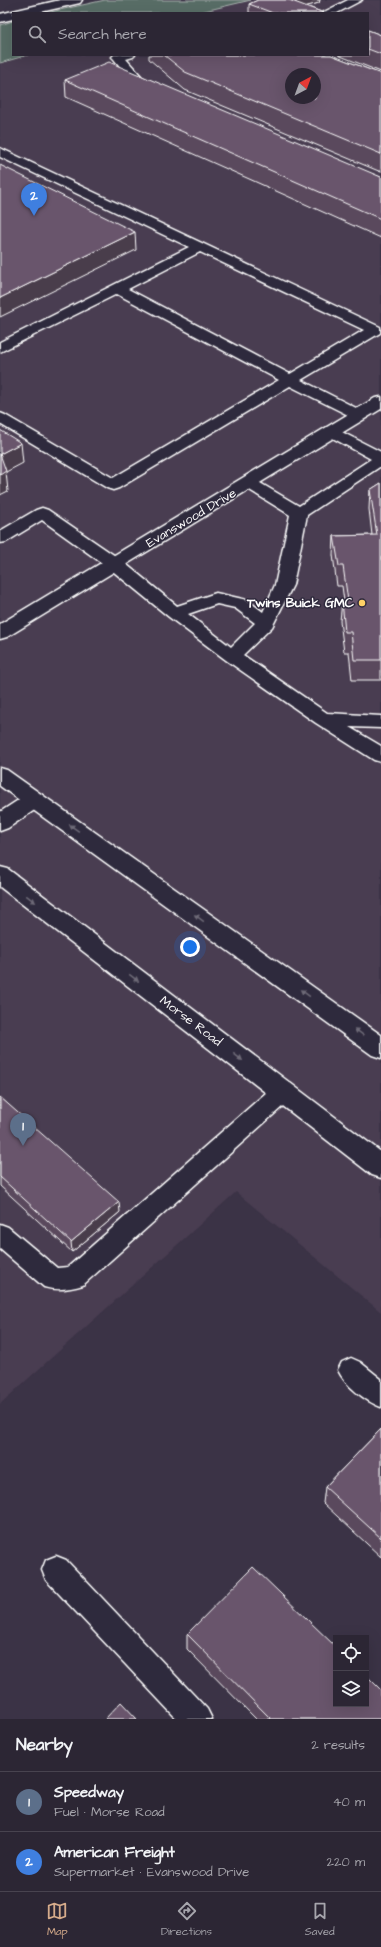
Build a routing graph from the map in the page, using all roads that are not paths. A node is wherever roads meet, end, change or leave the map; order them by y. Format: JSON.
{"nodes":[{"id":1,"x":76,"y":0,"type":"edge"},
{"id":2,"x":357,"y":0,"type":"edge"},
{"id":3,"x":24,"y":12,"type":"edge"},
{"id":4,"x":330,"y":12,"type":"edge"},
{"id":5,"x":12,"y":15,"type":"edge"},
{"id":6,"x":0,"y":18,"type":"edge"},
{"id":7,"x":124,"y":56,"type":"edge"},
{"id":8,"x":160,"y":89,"type":"edge"},
{"id":9,"x":0,"y":152,"type":"edge"},
{"id":10,"x":200,"y":247,"type":"junction"},
{"id":11,"x":117,"y":289,"type":"junction"},
{"id":12,"x":0,"y":348,"type":"edge"},
{"id":13,"x":290,"y":380,"type":"junction"},
{"id":14,"x":381,"y":402,"type":"edge"},
{"id":15,"x":359,"y":415,"type":"junction"},
{"id":16,"x":0,"y":418,"type":"edge"},
{"id":17,"x":332,"y":432,"type":"junction"},
{"id":18,"x":381,"y":459,"type":"edge"},
{"id":19,"x":249,"y":483,"type":"junction"},
{"id":20,"x":299,"y":513,"type":"junction"},
{"id":21,"x":0,"y":538,"type":"edge"},
{"id":22,"x":115,"y":564,"type":"junction"},
{"id":23,"x":175,"y":613,"type":"junction"},
{"id":24,"x":266,"y":623,"type":"junction"},
{"id":25,"x":0,"y":633,"type":"edge"},
{"id":26,"x":232,"y":656,"type":"junction"},
{"id":27,"x":323,"y":719,"type":"junction"},
{"id":28,"x":381,"y":722,"type":"edge"},
{"id":29,"x":381,"y":755,"type":"edge"},
{"id":30,"x":0,"y":775,"type":"edge"},
{"id":31,"x":34,"y":800,"type":"junction"},
{"id":32,"x":0,"y":823,"type":"edge"},
{"id":33,"x":0,"y":875,"type":"edge"},
{"id":34,"x":381,"y":1048,"type":"edge"},
{"id":35,"x":283,"y":1092,"type":"junction"},
{"id":36,"x":381,"y":1166,"type":"edge"},
{"id":37,"x":0,"y":1234,"type":"edge"},
{"id":38,"x":351,"y":1370,"type":"dead end"},
{"id":39,"x":381,"y":1395,"type":"edge"},
{"id":40,"x":56,"y":1570,"type":"dead end"},
{"id":41,"x":197,"y":1719,"type":"edge"}],
"edges":[{"from":1,"to":3,"type":"main road"},
{"from":2,"to":4,"type":"lane"},
{"from":5,"to":6,"type":"main road"},
{"from":7,"to":8,"type":"lane"},
{"from":9,"to":10,"type":"lane"},
{"from":10,"to":11,"type":"lane"},
{"from":10,"to":13,"type":"lane"},
{"from":11,"to":12,"type":"lane"},
{"from":11,"to":13,"type":"lane"},
{"from":13,"to":15,"type":"lane"},
{"from":13,"to":16,"type":"lane"},
{"from":14,"to":15,"type":"main road","name":"Evanswood Drive"},
{"from":15,"to":17,"type":"main road","name":"Evanswood Drive"},
{"from":17,"to":18,"type":"lane"},
{"from":17,"to":19,"type":"main road","name":"Evanswood Drive"},
{"from":18,"to":20,"type":"lane"},
{"from":19,"to":20,"type":"lane"},
{"from":19,"to":22,"type":"main road","name":"Evanswood Drive"},
{"from":20,"to":24,"type":"lane"},
{"from":21,"to":22,"type":"lane"},
{"from":22,"to":23,"type":"lane"},
{"from":22,"to":25,"type":"main road","name":"Evanswood Drive"},
{"from":23,"to":24,"type":"lane"},
{"from":23,"to":26,"type":"lane"},
{"from":24,"to":26,"type":"lane"},
{"from":26,"to":27,"type":"lane"},
{"from":27,"to":28,"type":"lane"},
{"from":27,"to":29,"type":"lane"},
{"from":30,"to":31,"type":"main road"},
{"from":31,"to":32,"type":"main road"},
{"from":34,"to":31,"type":"main road","one_way":true},
{"from":33,"to":35,"type":"main road","name":"Morse Road","one_way":true},
{"from":35,"to":36,"type":"main road","name":"Morse Road"},
{"from":35,"to":37,"type":"lane"},
{"from":38,"to":39,"type":"lane"},
{"from":40,"to":41,"type":"lane"}]}
